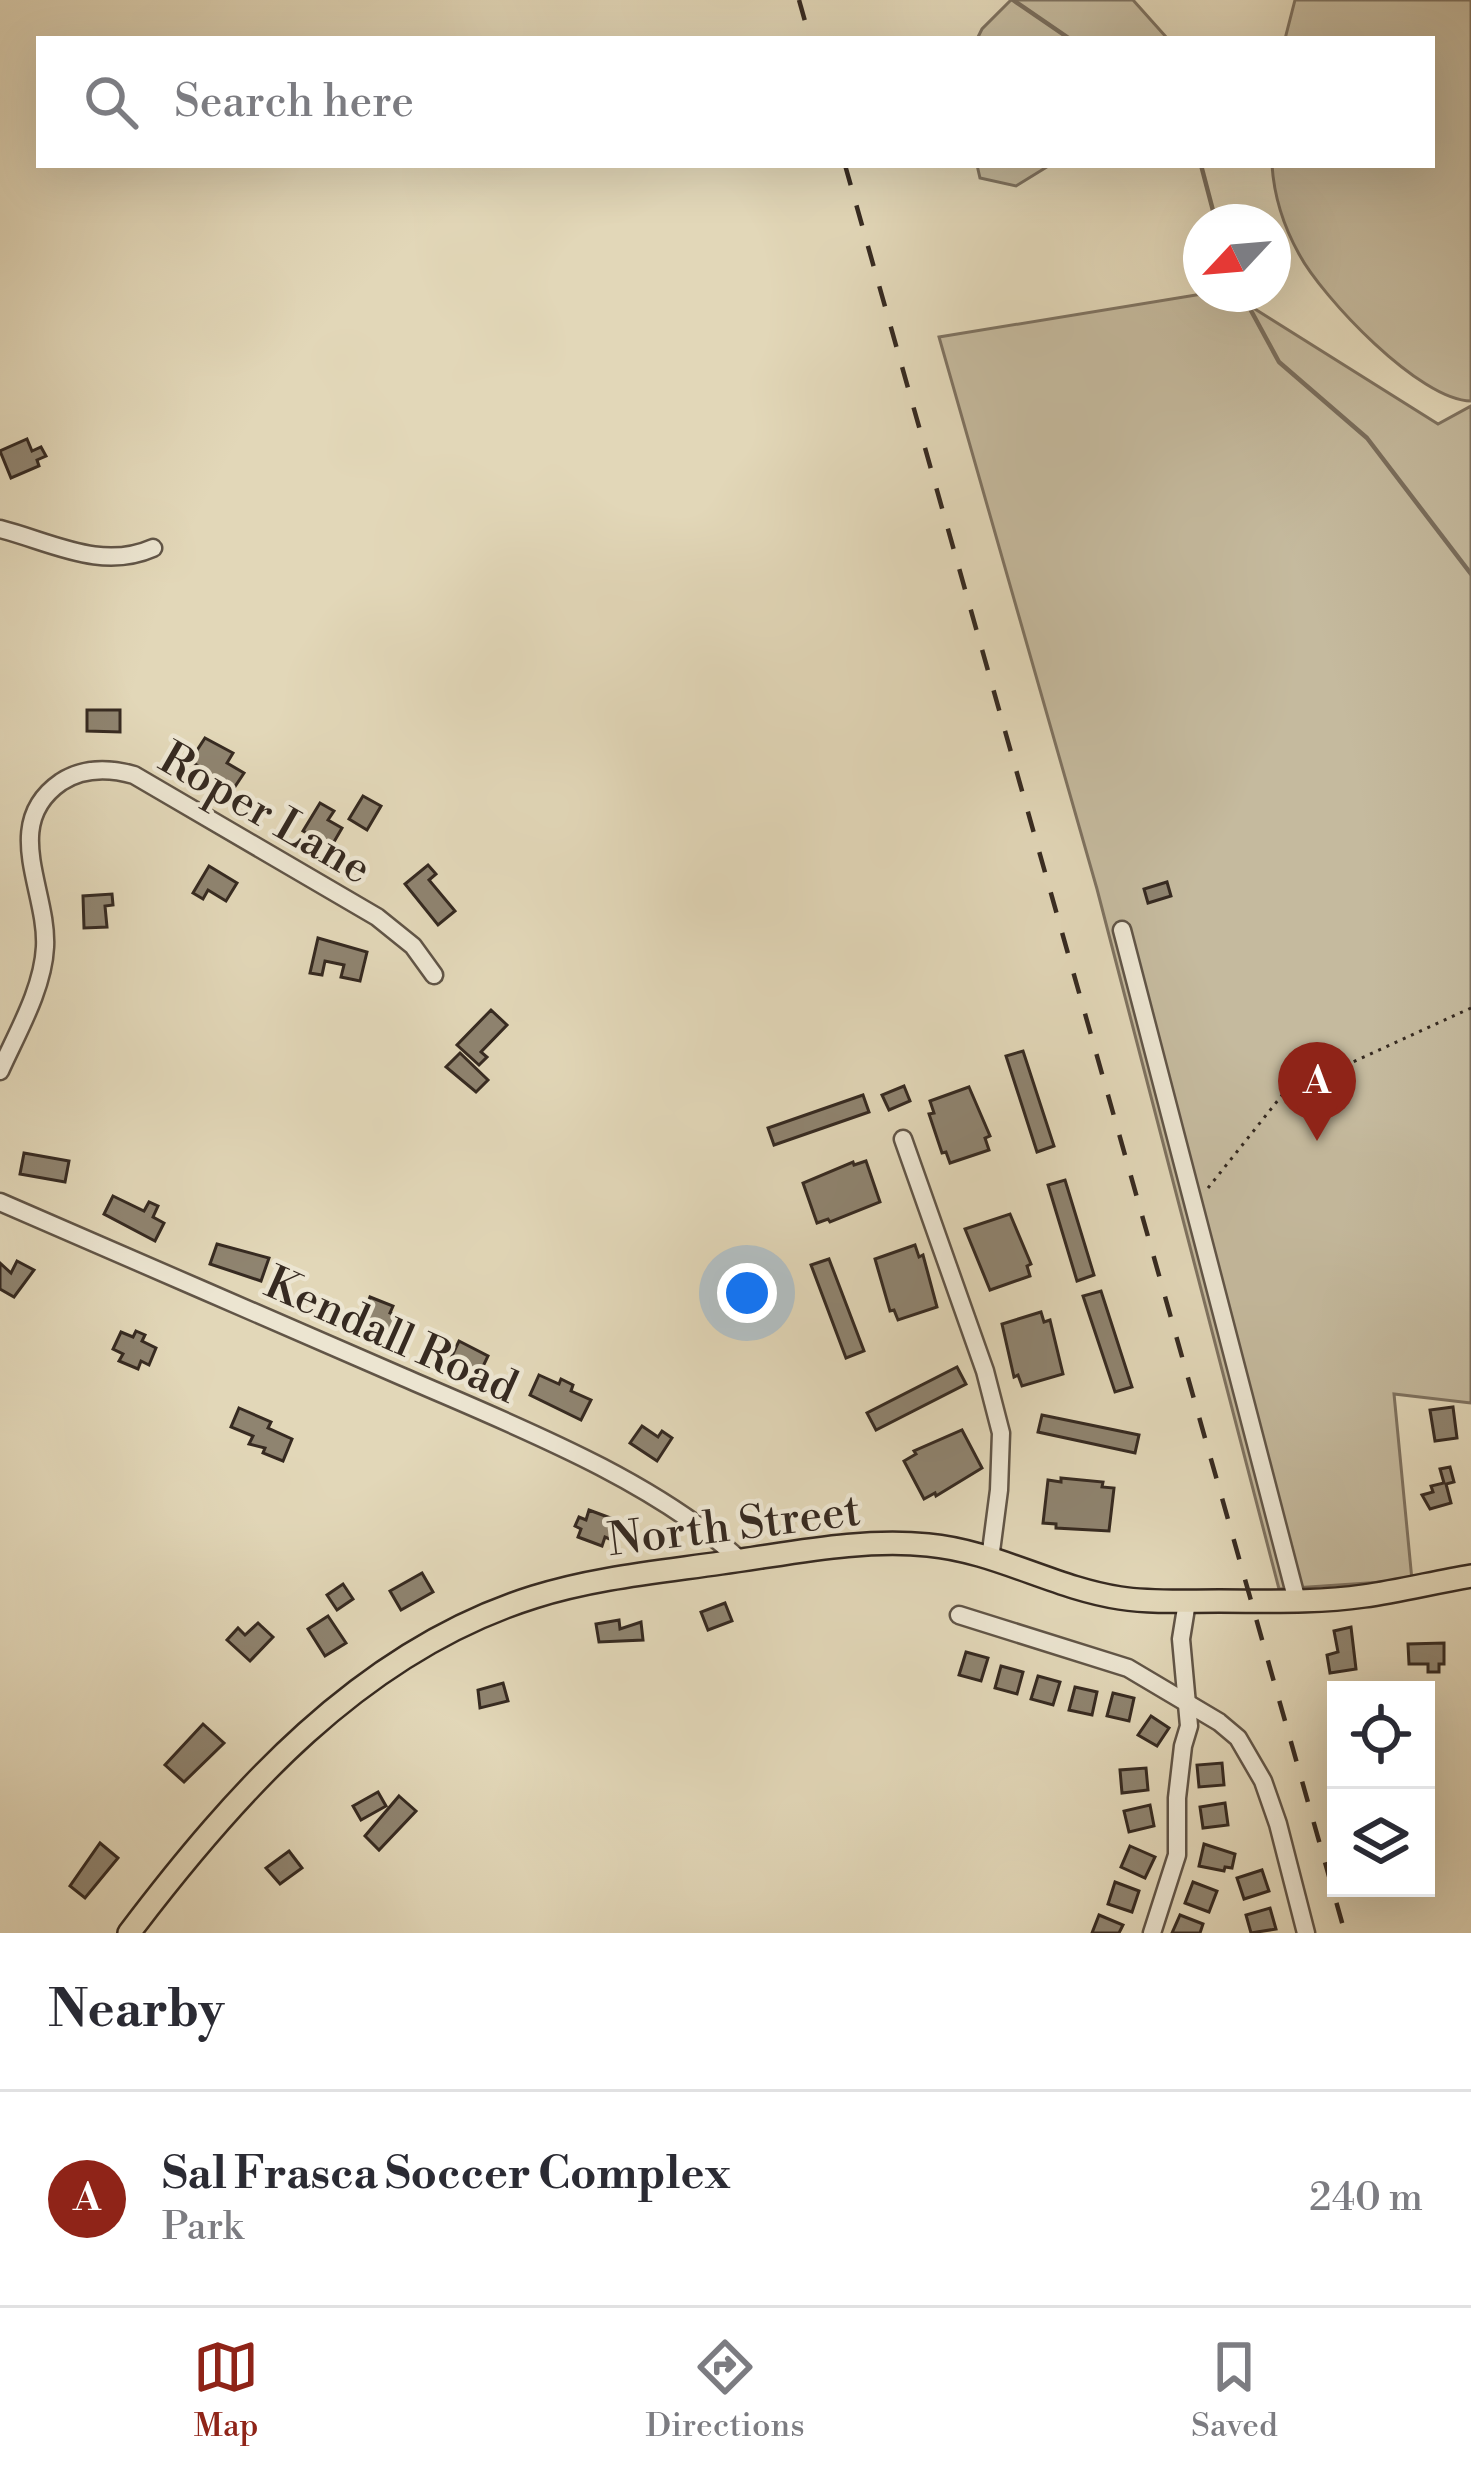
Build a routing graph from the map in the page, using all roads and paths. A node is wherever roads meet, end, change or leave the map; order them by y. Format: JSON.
{"nodes":[{"id":1,"x":0,"y":529,"type":"edge"},
{"id":2,"x":153,"y":548,"type":"dead end"},
{"id":3,"x":1122,"y":931,"type":"dead end"},
{"id":4,"x":434,"y":975,"type":"dead end"},
{"id":5,"x":1471,"y":1008,"type":"edge"},
{"id":6,"x":0,"y":1071,"type":"edge"},
{"id":7,"x":902,"y":1139,"type":"dead end"},
{"id":8,"x":0,"y":1202,"type":"edge"},
{"id":9,"x":1196,"y":1203,"type":"junction"},
{"id":10,"x":990,"y":1559,"type":"junction"},
{"id":11,"x":740,"y":1561,"type":"junction"},
{"id":12,"x":1471,"y":1576,"type":"edge"},
{"id":13,"x":1297,"y":1601,"type":"junction"},
{"id":14,"x":1187,"y":1602,"type":"junction"},
{"id":15,"x":959,"y":1616,"type":"dead end"},
{"id":16,"x":1189,"y":1704,"type":"junction"},
{"id":17,"x":129,"y":1933,"type":"edge"},
{"id":18,"x":1152,"y":1933,"type":"edge"},
{"id":19,"x":1306,"y":1933,"type":"edge"}],
"edges":[{"from":1,"to":2,"type":"street"},
{"from":3,"to":9,"type":"street"},
{"from":4,"to":6,"type":"street","name":"Roper Lane"},
{"from":5,"to":9,"type":"path"},
{"from":7,"to":10,"type":"street"},
{"from":8,"to":11,"type":"street","name":"Kendall Road"},
{"from":9,"to":13,"type":"street"},
{"from":10,"to":11,"type":"main road","name":"North Street"},
{"from":10,"to":14,"type":"main road","name":"North Street"},
{"from":11,"to":17,"type":"main road","name":"North Street"},
{"from":12,"to":13,"type":"main road","name":"North Street"},
{"from":13,"to":14,"type":"main road","name":"North Street"},
{"from":14,"to":16,"type":"street"},
{"from":15,"to":16,"type":"street"},
{"from":16,"to":18,"type":"street"},
{"from":16,"to":19,"type":"street"}]}
